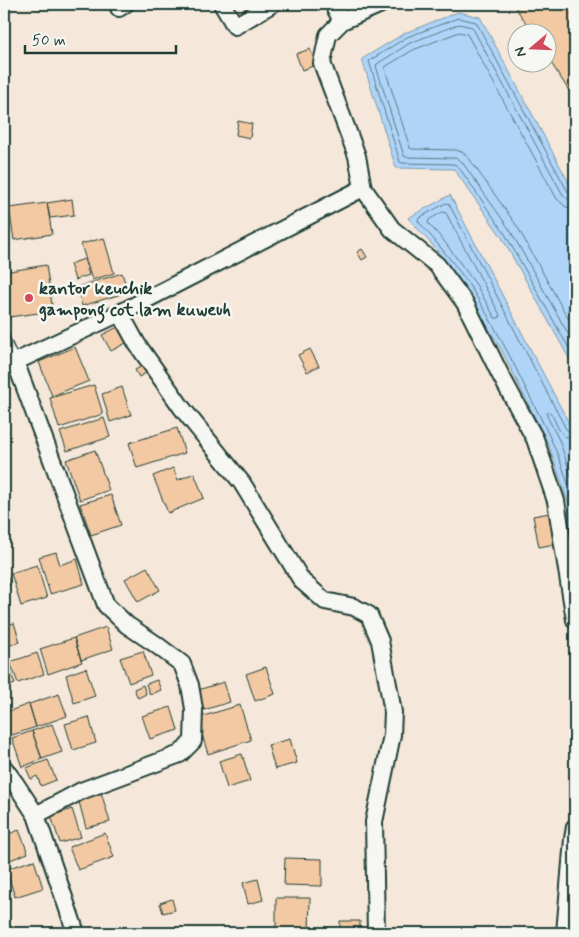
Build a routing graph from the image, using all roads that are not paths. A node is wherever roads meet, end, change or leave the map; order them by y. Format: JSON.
{"nodes":[{"id":1,"x":222,"y":4,"type":"edge"},
{"id":2,"x":272,"y":4,"type":"edge"},
{"id":3,"x":333,"y":4,"type":"edge"},
{"id":4,"x":381,"y":4,"type":"edge"},
{"id":5,"x":342,"y":21,"type":"junction"},
{"id":6,"x":363,"y":188,"type":"junction"},
{"id":7,"x":120,"y":313,"type":"junction"},
{"id":8,"x":4,"y":337,"type":"edge"},
{"id":9,"x":10,"y":364,"type":"edge"},
{"id":10,"x":575,"y":620,"type":"edge"},
{"id":11,"x":4,"y":768,"type":"edge"},
{"id":12,"x":36,"y":815,"type":"junction"},
{"id":13,"x":575,"y":827,"type":"edge"},
{"id":14,"x":76,"y":933,"type":"edge"},
{"id":15,"x":376,"y":933,"type":"edge"},
{"id":16,"x":566,"y":933,"type":"edge"}],
"edges":[{"from":1,"to":2,"type":"street"},
{"from":3,"to":5,"type":"street"},
{"from":4,"to":5,"type":"street"},
{"from":5,"to":6,"type":"street"},
{"from":6,"to":7,"type":"street"},
{"from":6,"to":10,"type":"street"},
{"from":7,"to":9,"type":"street"},
{"from":7,"to":15,"type":"street"},
{"from":8,"to":9,"type":"lane"},
{"from":9,"to":12,"type":"street"},
{"from":11,"to":12,"type":"street"},
{"from":12,"to":14,"type":"street"},
{"from":13,"to":16,"type":"street"}]}
